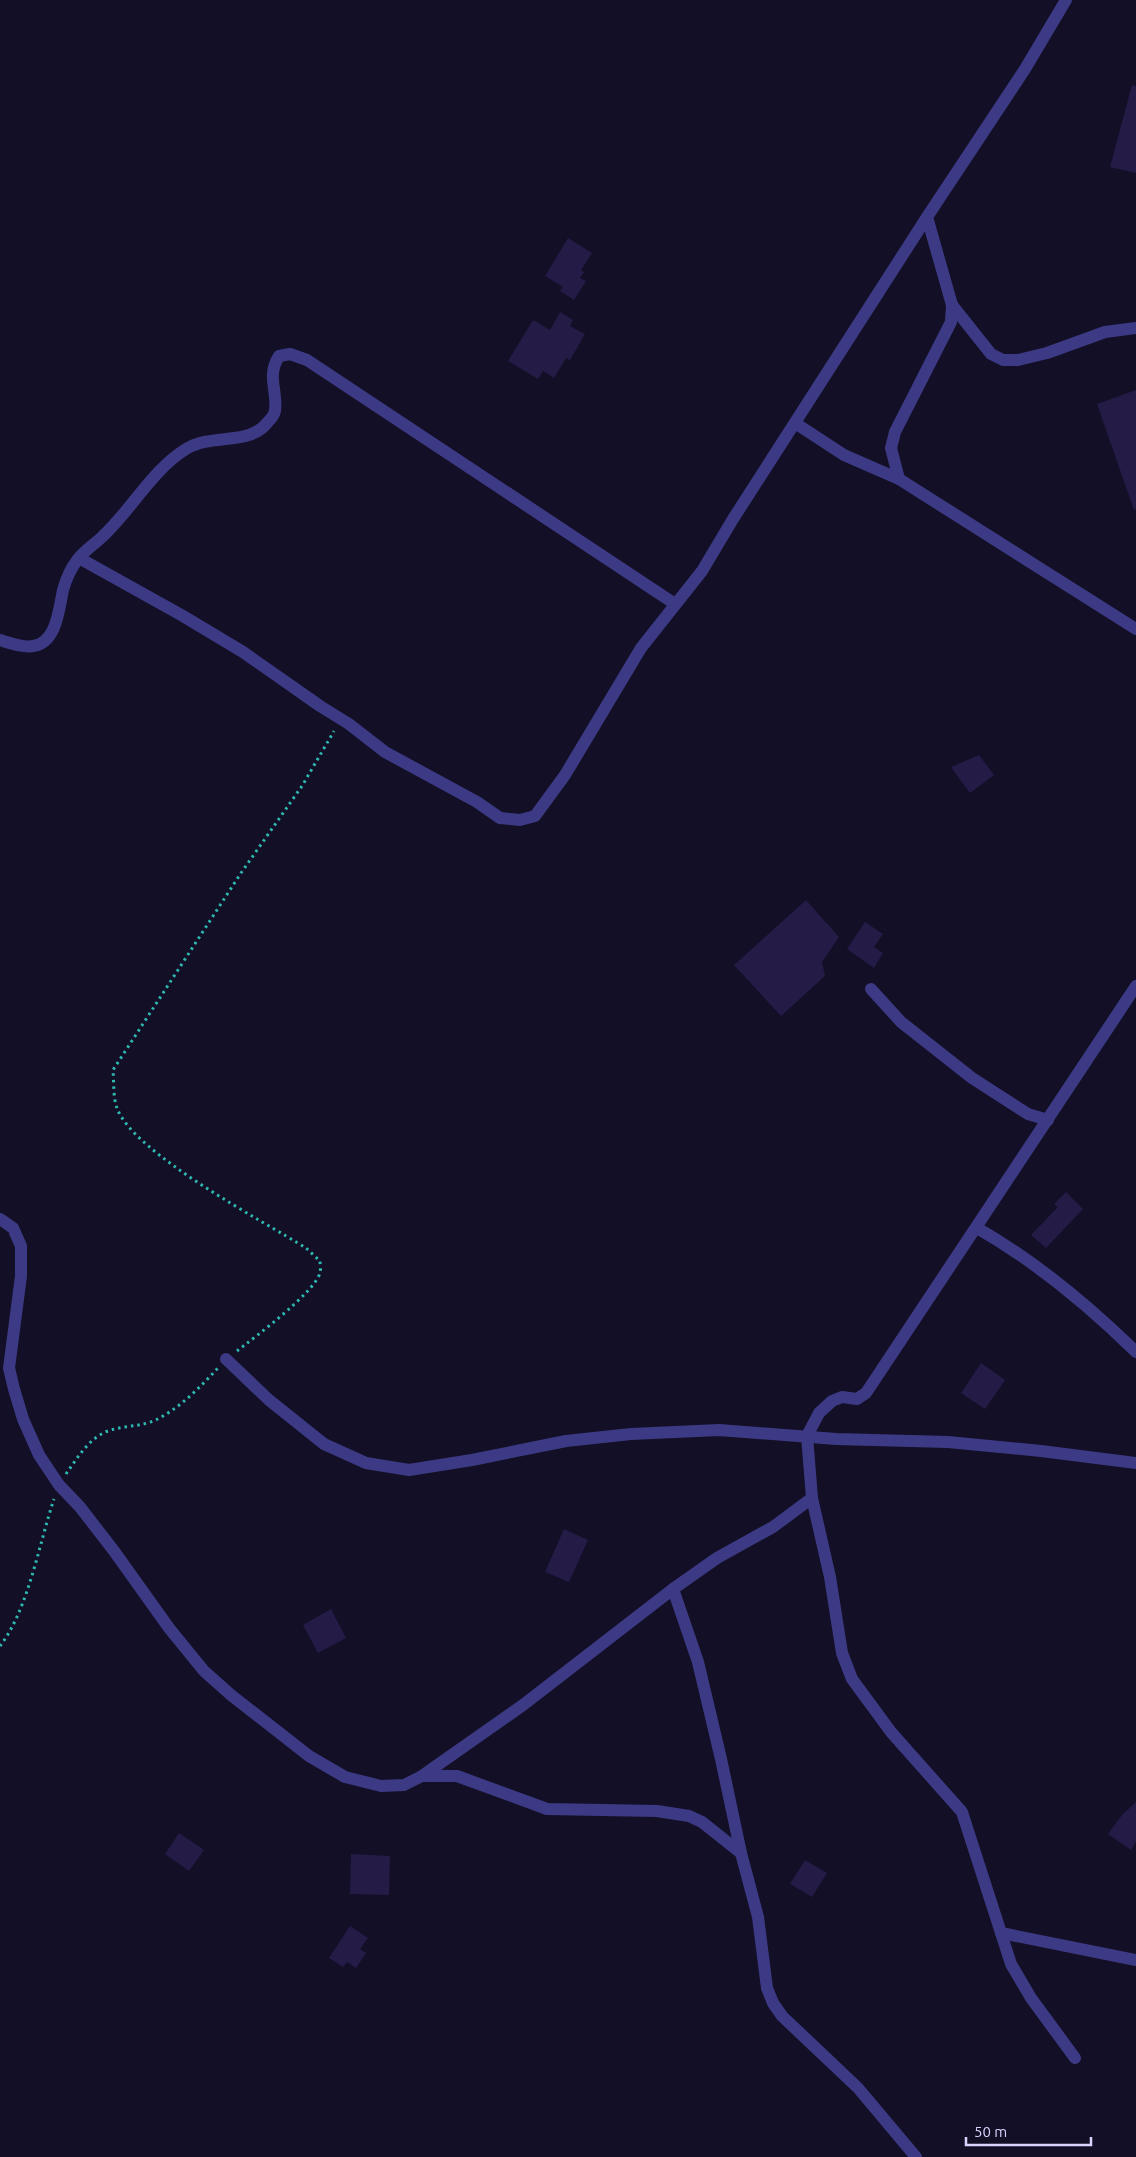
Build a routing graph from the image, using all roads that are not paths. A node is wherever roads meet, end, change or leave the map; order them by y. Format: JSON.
{"nodes":[{"id":1,"x":1066,"y":0,"type":"edge"},
{"id":2,"x":927,"y":217,"type":"junction"},
{"id":3,"x":952,"y":305,"type":"junction"},
{"id":4,"x":1136,"y":328,"type":"edge"},
{"id":5,"x":795,"y":423,"type":"junction"},
{"id":6,"x":899,"y":479,"type":"junction"},
{"id":7,"x":79,"y":558,"type":"junction"},
{"id":8,"x":675,"y":604,"type":"junction"},
{"id":9,"x":1136,"y":629,"type":"edge"},
{"id":10,"x":0,"y":640,"type":"edge"},
{"id":11,"x":1136,"y":986,"type":"edge"},
{"id":12,"x":871,"y":989,"type":"dead end"},
{"id":13,"x":1048,"y":1120,"type":"junction"},
{"id":14,"x":0,"y":1219,"type":"edge"},
{"id":15,"x":977,"y":1228,"type":"junction"},
{"id":16,"x":1136,"y":1352,"type":"edge"},
{"id":17,"x":226,"y":1359,"type":"road end"},
{"id":18,"x":807,"y":1436,"type":"junction"},
{"id":19,"x":1136,"y":1463,"type":"edge"},
{"id":20,"x":812,"y":1498,"type":"junction"},
{"id":21,"x":673,"y":1589,"type":"junction"},
{"id":22,"x":422,"y":1776,"type":"junction"},
{"id":23,"x":741,"y":1853,"type":"junction"},
{"id":24,"x":1001,"y":1933,"type":"junction"},
{"id":25,"x":1136,"y":1960,"type":"edge"},
{"id":26,"x":1075,"y":2058,"type":"dead end"},
{"id":27,"x":916,"y":2157,"type":"edge"}],
"edges":[{"from":1,"to":2,"type":"street"},
{"from":2,"to":3,"type":"street"},
{"from":2,"to":5,"type":"street"},
{"from":3,"to":4,"type":"street"},
{"from":3,"to":6,"type":"street"},
{"from":5,"to":6,"type":"street"},
{"from":5,"to":8,"type":"street"},
{"from":6,"to":9,"type":"street"},
{"from":7,"to":8,"type":"street"},
{"from":7,"to":8,"type":"street"},
{"from":7,"to":10,"type":"street"},
{"from":11,"to":13,"type":"street"},
{"from":12,"to":13,"type":"street"},
{"from":13,"to":15,"type":"street"},
{"from":14,"to":22,"type":"street"},
{"from":15,"to":16,"type":"street"},
{"from":15,"to":18,"type":"street"},
{"from":17,"to":18,"type":"street"},
{"from":18,"to":19,"type":"street"},
{"from":18,"to":20,"type":"street"},
{"from":20,"to":21,"type":"street"},
{"from":20,"to":24,"type":"street"},
{"from":21,"to":22,"type":"street"},
{"from":21,"to":23,"type":"street"},
{"from":22,"to":23,"type":"street"},
{"from":23,"to":27,"type":"street"},
{"from":24,"to":25,"type":"street"},
{"from":24,"to":26,"type":"street"}]}
